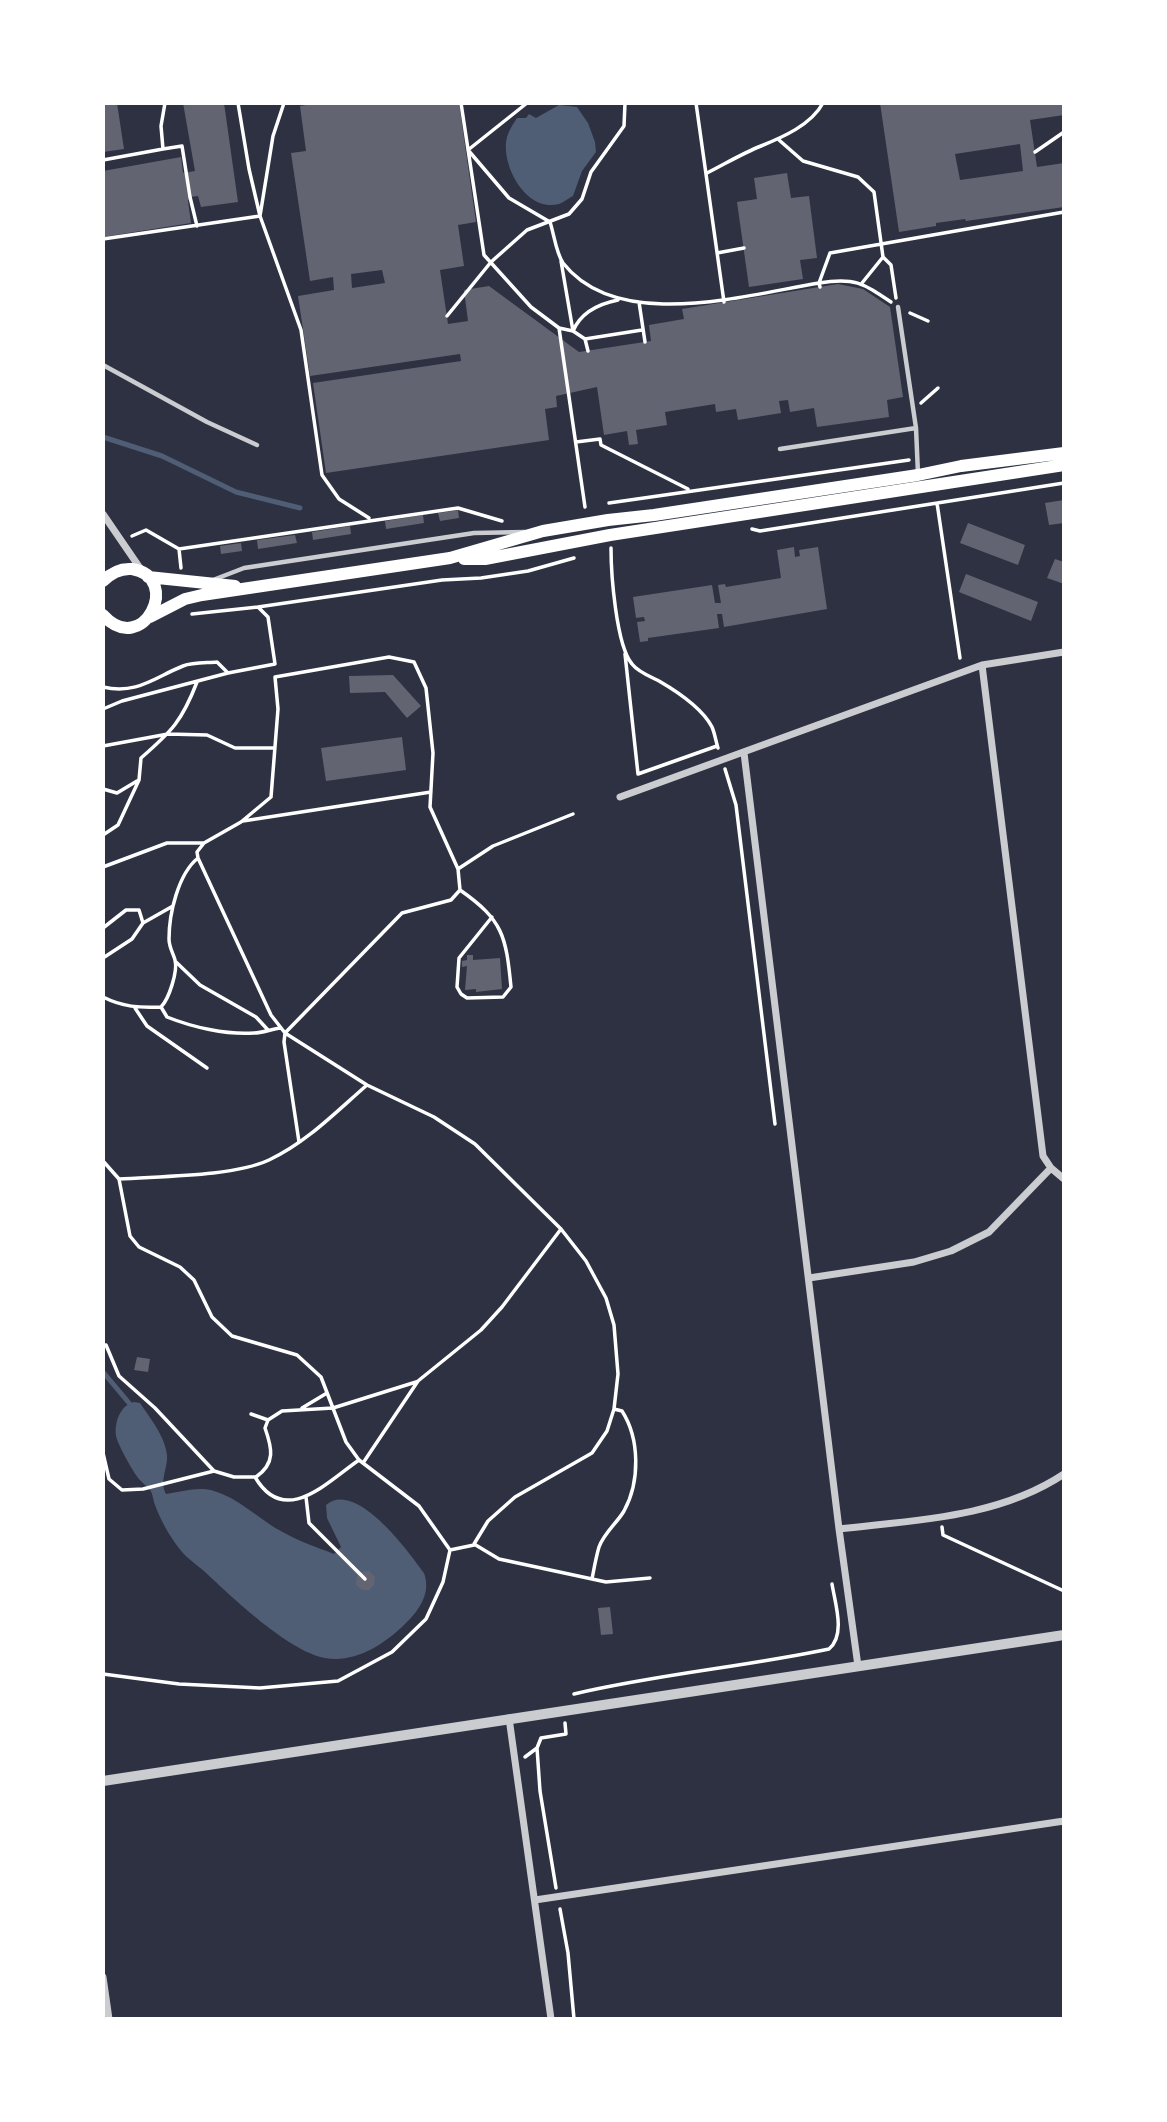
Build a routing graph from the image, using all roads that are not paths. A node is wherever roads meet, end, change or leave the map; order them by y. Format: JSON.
{"nodes":[{"id":1,"x":898,"y":307,"type":"road end"},
{"id":2,"x":103,"y":365,"type":"edge"},
{"id":3,"x":916,"y":428,"type":"junction"},
{"id":4,"x":257,"y":445,"type":"dead end"},
{"id":5,"x":779,"y":449,"type":"dead end"},
{"id":6,"x":1064,"y":453,"type":"edge"},
{"id":7,"x":1064,"y":465,"type":"edge"},
{"id":8,"x":918,"y":475,"type":"junction"},
{"id":9,"x":103,"y":514,"type":"edge"},
{"id":10,"x":543,"y":531,"type":"junction"},
{"id":11,"x":450,"y":558,"type":"junction"},
{"id":12,"x":145,"y":575,"type":"junction"},
{"id":13,"x":103,"y":581,"type":"edge"},
{"id":14,"x":206,"y":583,"type":"junction"},
{"id":15,"x":257,"y":589,"type":"junction"},
{"id":16,"x":103,"y":615,"type":"edge"},
{"id":17,"x":150,"y":617,"type":"junction"},
{"id":18,"x":108,"y":624,"type":"edge"},
{"id":19,"x":1064,"y":652,"type":"edge"},
{"id":20,"x":982,"y":665,"type":"junction"},
{"id":21,"x":744,"y":753,"type":"junction"},
{"id":22,"x":620,"y":797,"type":"dead end"},
{"id":23,"x":1051,"y":1168,"type":"junction"},
{"id":24,"x":1064,"y":1179,"type":"edge"},
{"id":25,"x":808,"y":1278,"type":"junction"},
{"id":26,"x":1064,"y":1474,"type":"edge"},
{"id":27,"x":839,"y":1529,"type":"junction"},
{"id":28,"x":1064,"y":1635,"type":"edge"},
{"id":29,"x":858,"y":1666,"type":"junction"},
{"id":30,"x":509,"y":1718,"type":"junction"},
{"id":31,"x":103,"y":1781,"type":"edge"},
{"id":32,"x":1064,"y":1821,"type":"edge"},
{"id":33,"x":535,"y":1900,"type":"junction"},
{"id":34,"x":103,"y":1977,"type":"edge"},
{"id":35,"x":109,"y":2019,"type":"edge"},
{"id":36,"x":551,"y":2019,"type":"edge"}],
"edges":[{"from":1,"to":3,"type":"lane"},
{"from":2,"to":4,"type":"lane"},
{"from":3,"to":5,"type":"lane"},
{"from":3,"to":8,"type":"lane"},
{"from":6,"to":8,"type":"main road"},
{"from":7,"to":11,"type":"main road"},
{"from":8,"to":10,"type":"main road"},
{"from":9,"to":12,"type":"street"},
{"from":10,"to":11,"type":"main road"},
{"from":10,"to":14,"type":"lane"},
{"from":11,"to":15,"type":"main road"},
{"from":12,"to":13,"type":"main road"},
{"from":12,"to":14,"type":"main road"},
{"from":12,"to":17,"type":"main road"},
{"from":14,"to":15,"type":"main road"},
{"from":15,"to":17,"type":"main road"},
{"from":16,"to":18,"type":"main road"},
{"from":17,"to":18,"type":"main road"},
{"from":19,"to":20,"type":"street"},
{"from":20,"to":21,"type":"street"},
{"from":20,"to":23,"type":"street"},
{"from":21,"to":22,"type":"street"},
{"from":21,"to":25,"type":"street"},
{"from":23,"to":24,"type":"street"},
{"from":23,"to":25,"type":"street"},
{"from":25,"to":27,"type":"street"},
{"from":26,"to":27,"type":"street"},
{"from":27,"to":29,"type":"street"},
{"from":28,"to":29,"type":"street"},
{"from":29,"to":30,"type":"street"},
{"from":30,"to":31,"type":"street"},
{"from":30,"to":33,"type":"street"},
{"from":32,"to":33,"type":"street"},
{"from":33,"to":36,"type":"street"},
{"from":34,"to":35,"type":"street"}]}
